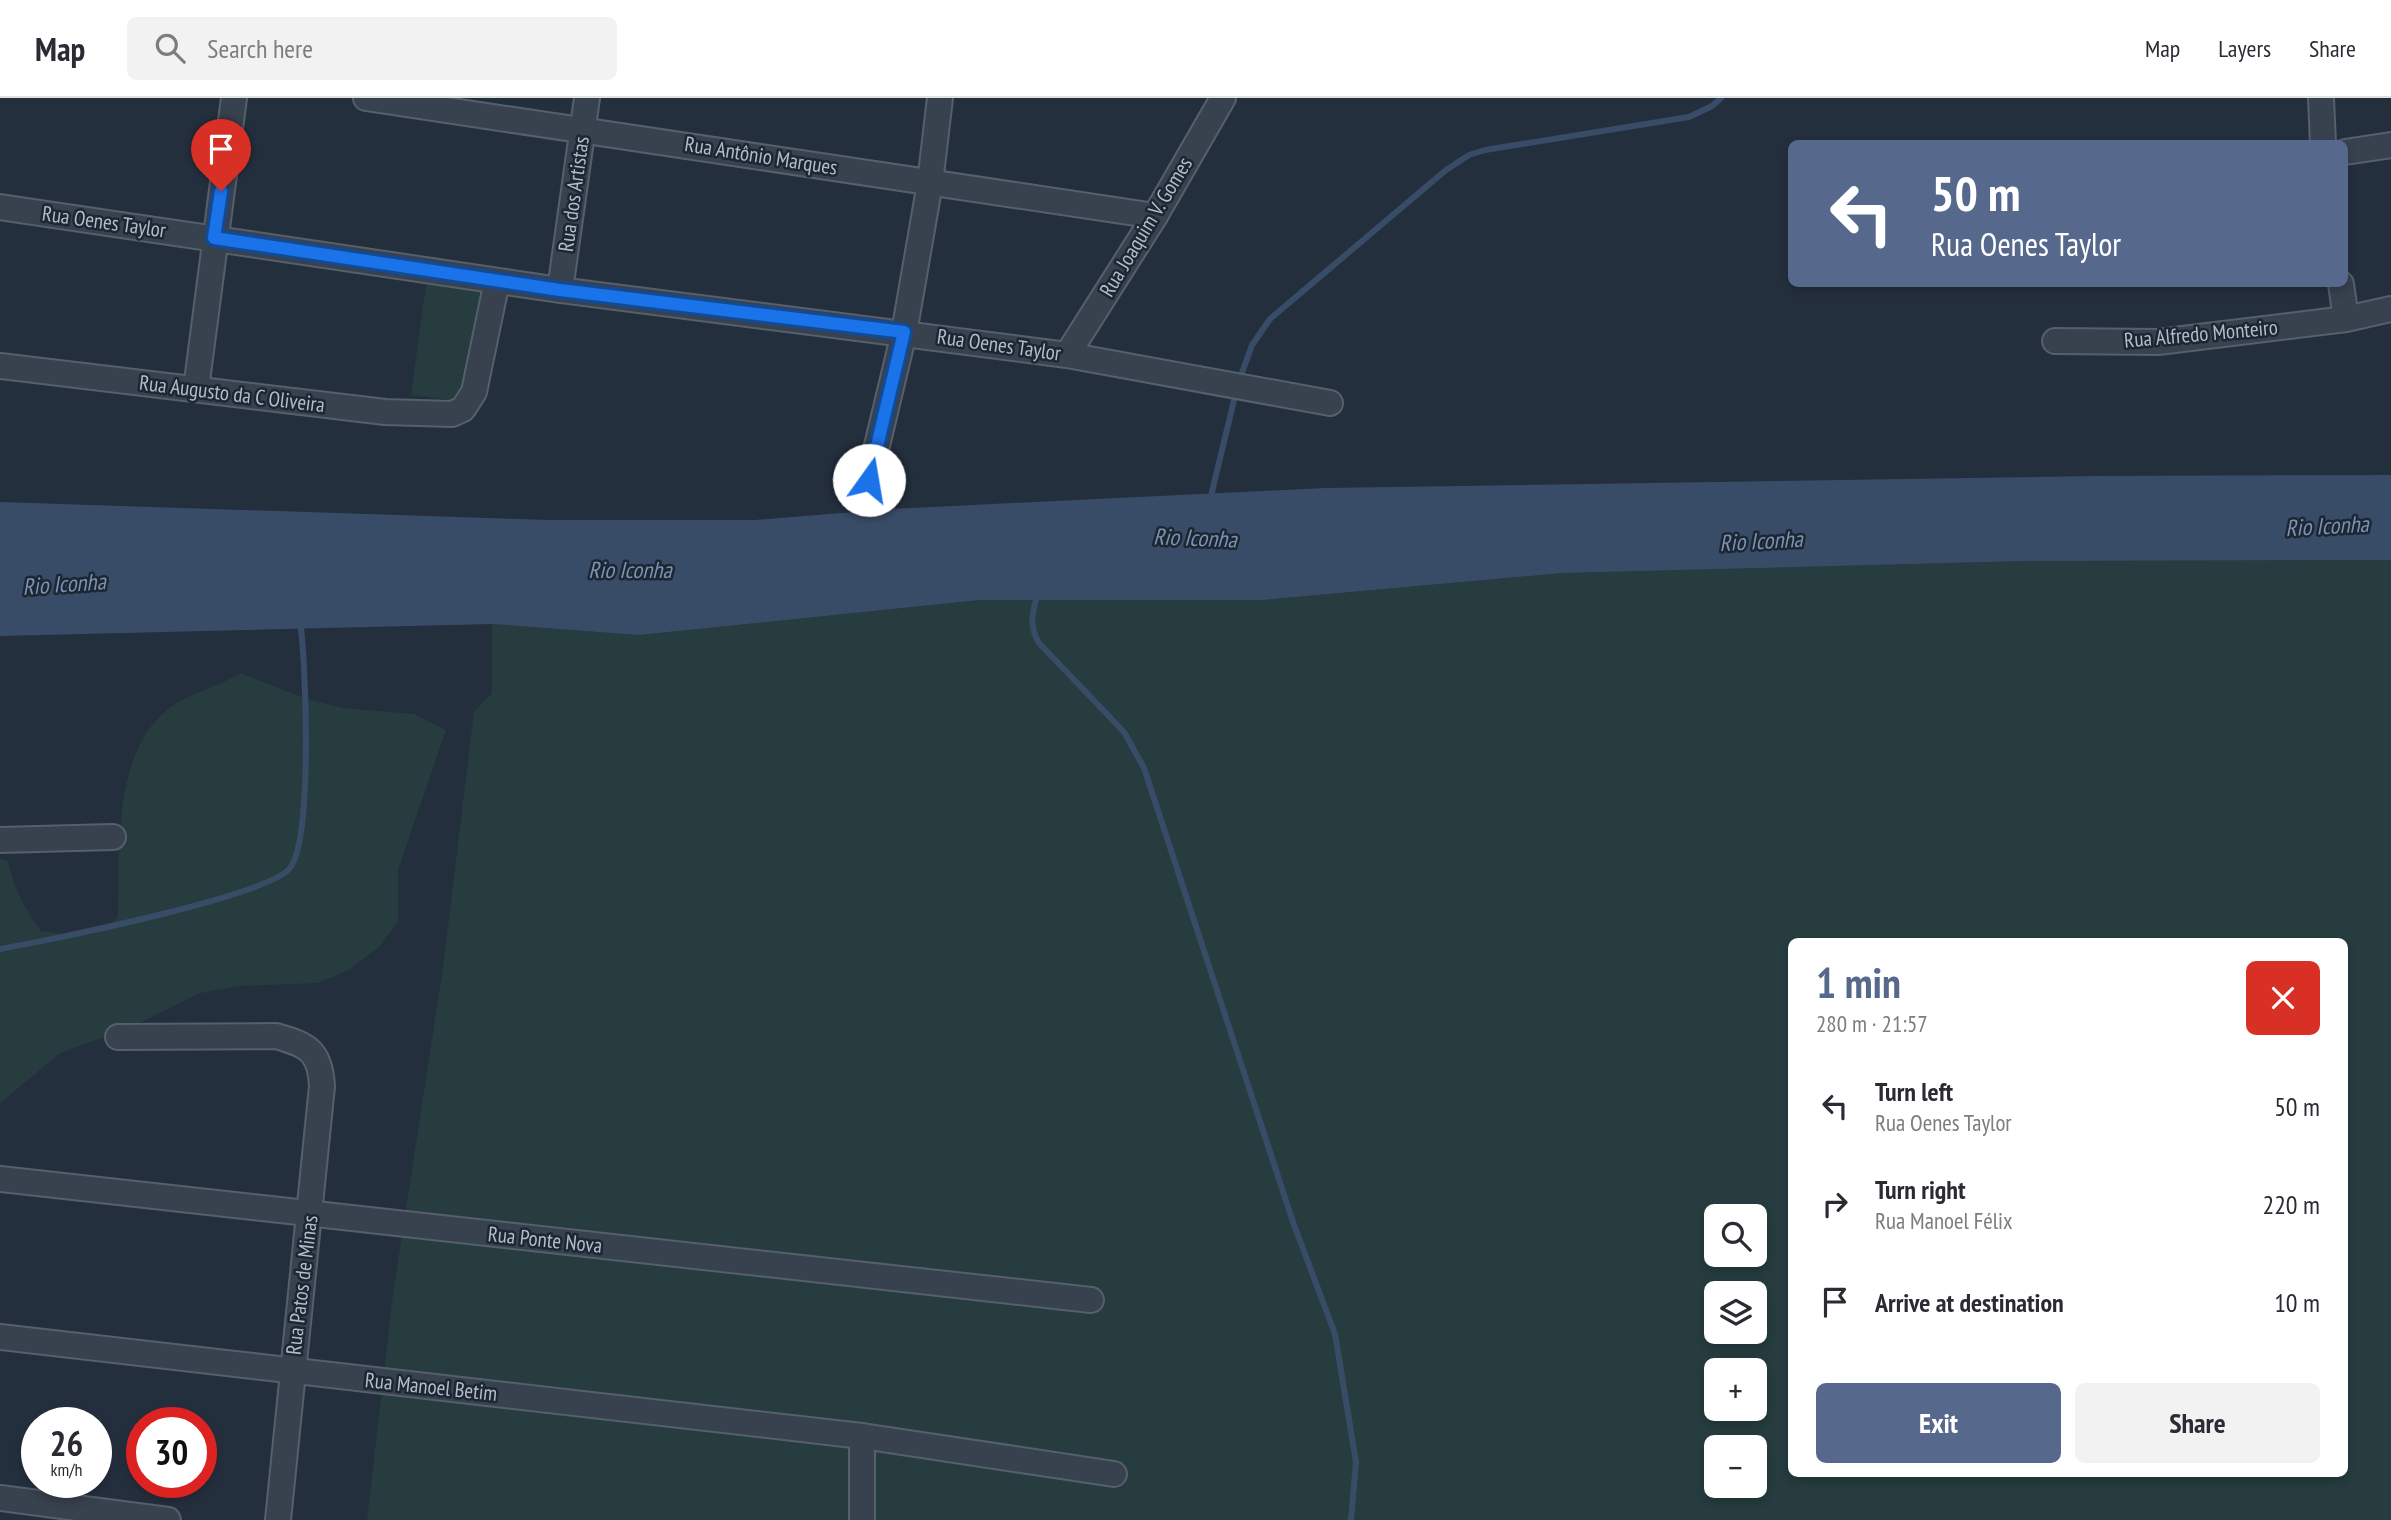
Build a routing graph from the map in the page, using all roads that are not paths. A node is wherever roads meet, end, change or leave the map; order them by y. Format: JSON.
{"nodes":[{"id":1,"x":234,"y":98,"type":"edge"},
{"id":2,"x":366,"y":98,"type":"edge"},
{"id":3,"x":587,"y":98,"type":"edge"},
{"id":4,"x":940,"y":98,"type":"edge"},
{"id":5,"x":1223,"y":98,"type":"edge"},
{"id":6,"x":2321,"y":98,"type":"edge"},
{"id":7,"x":583,"y":129,"type":"junction"},
{"id":8,"x":2323,"y":140,"type":"edge"},
{"id":9,"x":2391,"y":145,"type":"edge"},
{"id":10,"x":2348,"y":152,"type":"edge"},
{"id":11,"x":930,"y":183,"type":"junction"},
{"id":12,"x":0,"y":207,"type":"edge"},
{"id":13,"x":1155,"y":216,"type":"junction"},
{"id":14,"x":214,"y":238,"type":"junction"},
{"id":15,"x":497,"y":281,"type":"junction"},
{"id":16,"x":2341,"y":287,"type":"edge"},
{"id":17,"x":560,"y":290,"type":"junction"},
{"id":18,"x":2391,"y":309,"type":"edge"},
{"id":19,"x":2346,"y":318,"type":"junction"},
{"id":20,"x":904,"y":332,"type":"junction"},
{"id":21,"x":2054,"y":341,"type":"dead end"},
{"id":22,"x":1067,"y":355,"type":"junction"},
{"id":23,"x":0,"y":366,"type":"edge"},
{"id":24,"x":196,"y":389,"type":"junction"},
{"id":25,"x":1330,"y":403,"type":"dead end"},
{"id":26,"x":869,"y":480,"type":"dead end"},
{"id":27,"x":113,"y":837,"type":"dead end"},
{"id":28,"x":0,"y":840,"type":"edge"},
{"id":29,"x":118,"y":1037,"type":"dead end"},
{"id":30,"x":0,"y":1179,"type":"edge"},
{"id":31,"x":310,"y":1214,"type":"junction"},
{"id":32,"x":1091,"y":1300,"type":"dead end"},
{"id":33,"x":0,"y":1337,"type":"edge"},
{"id":34,"x":292,"y":1371,"type":"junction"},
{"id":35,"x":862,"y":1436,"type":"junction"},
{"id":36,"x":1114,"y":1474,"type":"dead end"},
{"id":37,"x":0,"y":1498,"type":"edge"},
{"id":38,"x":168,"y":1520,"type":"edge"},
{"id":39,"x":278,"y":1520,"type":"edge"},
{"id":40,"x":862,"y":1520,"type":"edge"}],
"edges":[{"from":1,"to":14,"type":"street"},
{"from":2,"to":7,"type":"street","name":"Rua Antônio Marques"},
{"from":3,"to":7,"type":"street","name":"Rua dos Artistas"},
{"from":4,"to":11,"type":"street"},
{"from":5,"to":13,"type":"street","name":"Rua Joaquim V. Gomes"},
{"from":6,"to":8,"type":"street"},
{"from":7,"to":11,"type":"street","name":"Rua Antônio Marques"},
{"from":7,"to":17,"type":"street","name":"Rua dos Artistas"},
{"from":9,"to":10,"type":"street"},
{"from":11,"to":13,"type":"street","name":"Rua Antônio Marques"},
{"from":11,"to":20,"type":"street"},
{"from":12,"to":14,"type":"street","name":"Rua Oenes Taylor"},
{"from":13,"to":22,"type":"street","name":"Rua Joaquim V. Gomes"},
{"from":14,"to":15,"type":"street","name":"Rua Oenes Taylor"},
{"from":14,"to":24,"type":"street"},
{"from":15,"to":17,"type":"street","name":"Rua Oenes Taylor"},
{"from":15,"to":24,"type":"street","name":"Rua Augusto da C Oliveira"},
{"from":16,"to":19,"type":"street"},
{"from":17,"to":20,"type":"street","name":"Rua Oenes Taylor"},
{"from":18,"to":19,"type":"street","name":"Rua Alfredo Monteiro"},
{"from":19,"to":21,"type":"street","name":"Rua Alfredo Monteiro"},
{"from":20,"to":22,"type":"street","name":"Rua Oenes Taylor"},
{"from":20,"to":26,"type":"street"},
{"from":22,"to":25,"type":"street","name":"Rua Oenes Taylor"},
{"from":23,"to":24,"type":"street","name":"Rua Augusto da C Oliveira"},
{"from":27,"to":28,"type":"street"},
{"from":29,"to":31,"type":"street","name":"Rua Patos de Minas"},
{"from":30,"to":31,"type":"street","name":"Rua Ponte Nova"},
{"from":31,"to":32,"type":"street","name":"Rua Ponte Nova"},
{"from":31,"to":34,"type":"street","name":"Rua Patos de Minas"},
{"from":33,"to":34,"type":"street","name":"Rua Manoel Betim"},
{"from":34,"to":35,"type":"street","name":"Rua Manoel Betim"},
{"from":34,"to":39,"type":"street","name":"Rua Patos de Minas"},
{"from":35,"to":36,"type":"street","name":"Rua Manoel Betim"},
{"from":35,"to":40,"type":"street"},
{"from":37,"to":38,"type":"street"}]}
